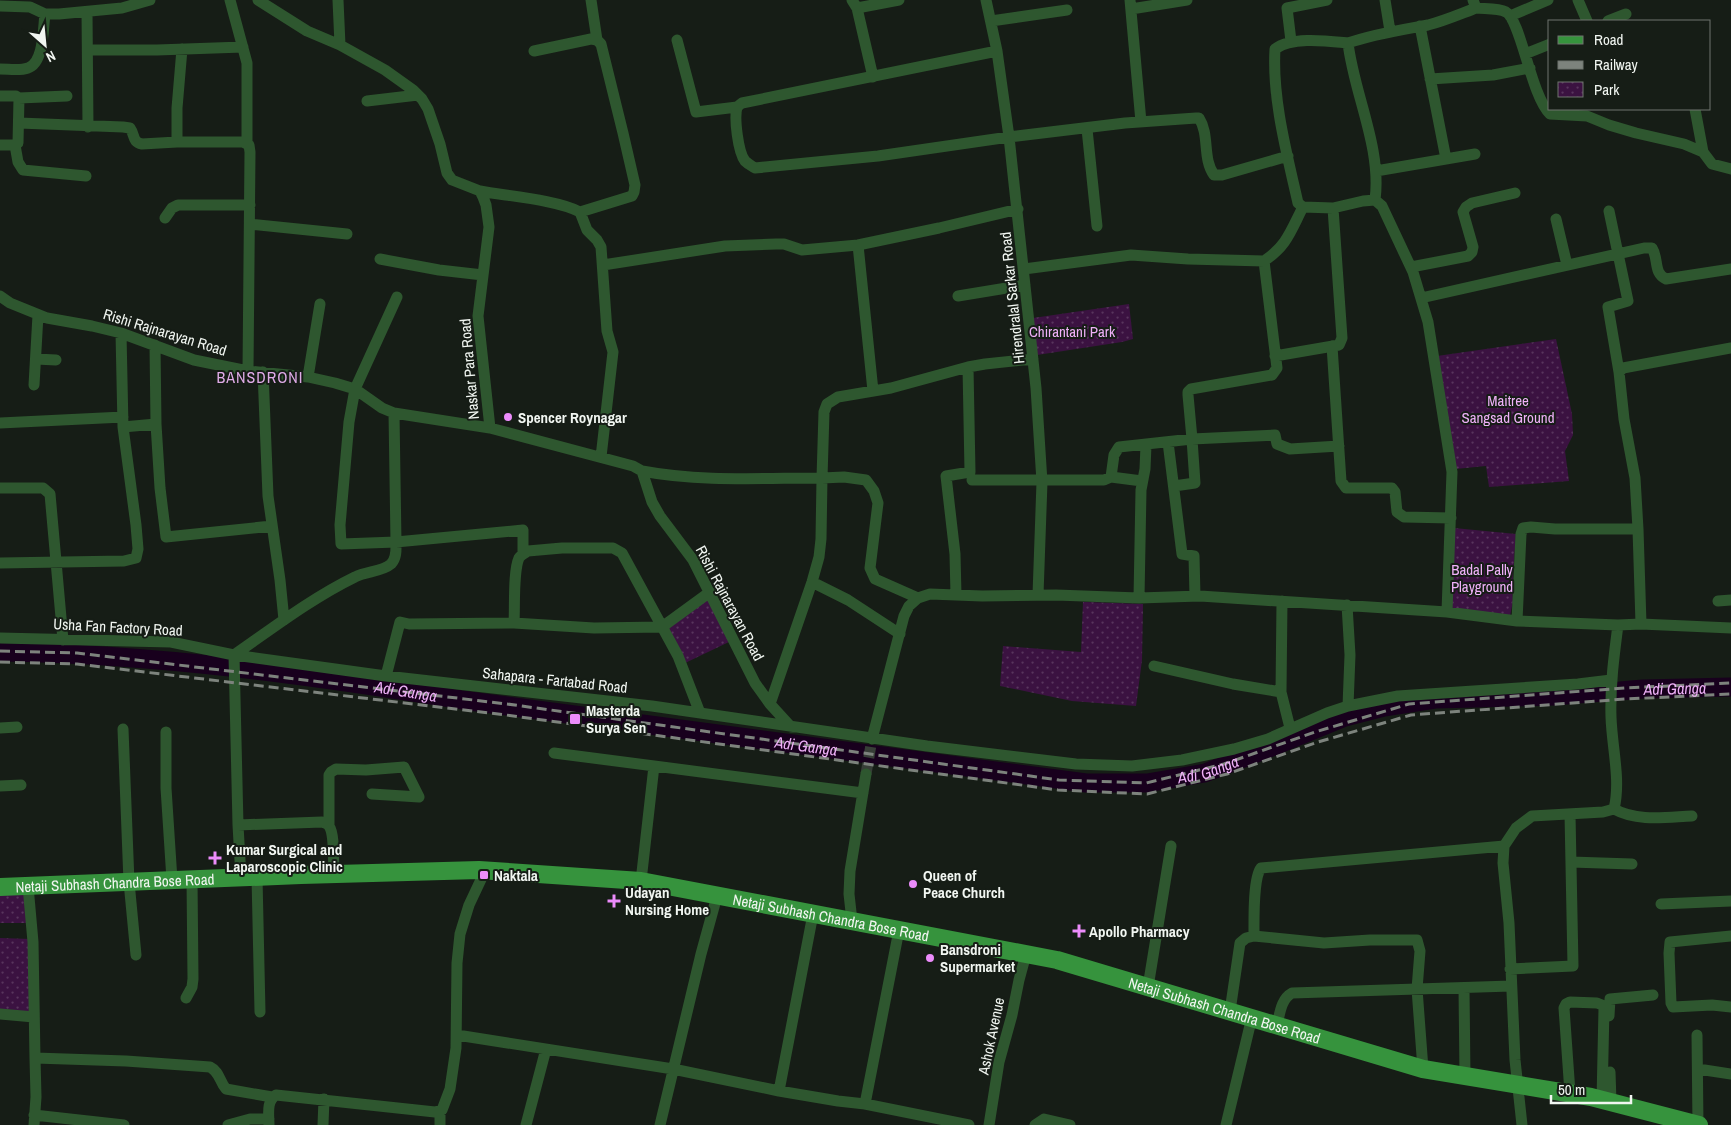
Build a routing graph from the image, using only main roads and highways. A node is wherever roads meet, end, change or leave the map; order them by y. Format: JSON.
{"nodes":[{"id":1,"x":0,"y":887,"type":"edge"},
{"id":2,"x":1699,"y":1125,"type":"edge"}],
"edges":[{"from":1,"to":2,"type":"main road","name":"Netaji Subhash Chandra Bose Road"}]}
